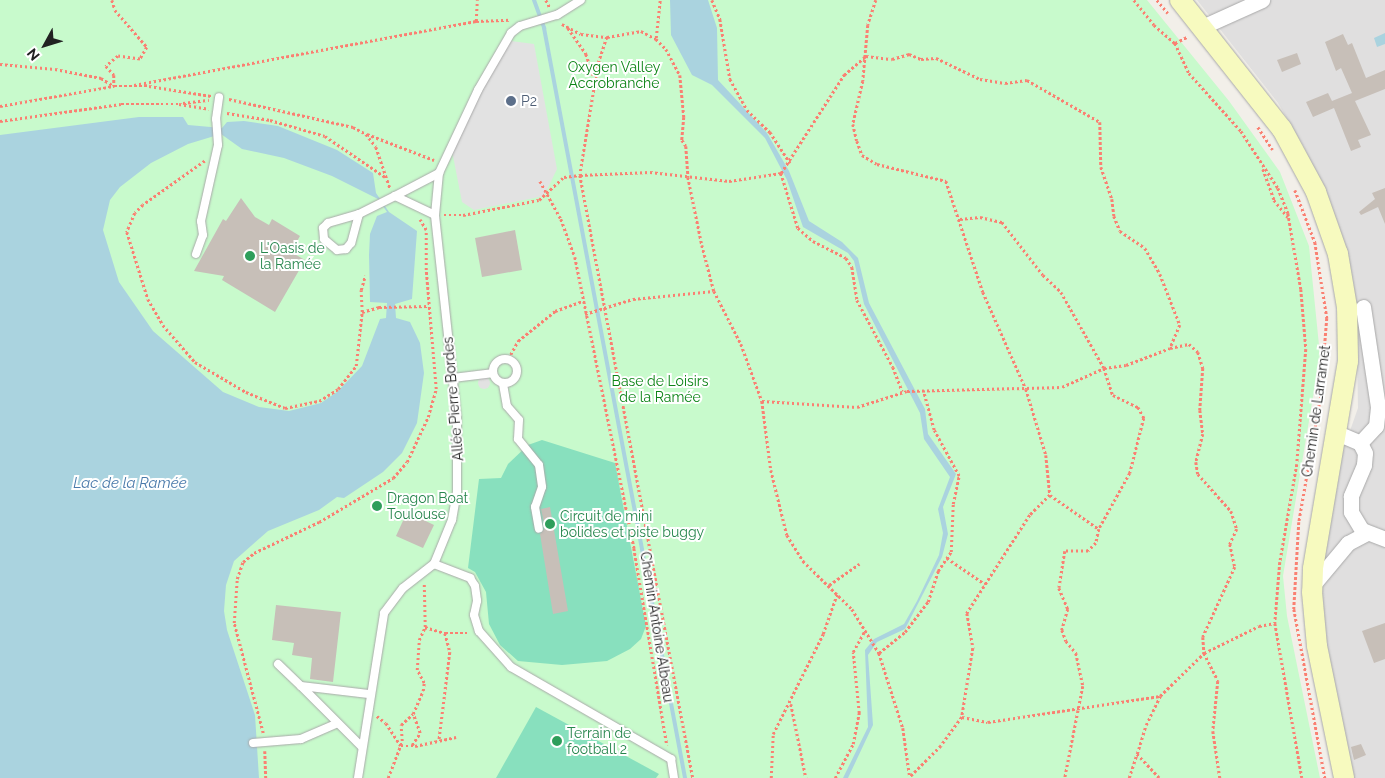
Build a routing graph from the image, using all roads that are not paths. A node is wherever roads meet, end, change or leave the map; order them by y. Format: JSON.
{"nodes":[{"id":1,"x":581,"y":0,"type":"edge"},
{"id":2,"x":1262,"y":0,"type":"edge"},
{"id":3,"x":1175,"y":7,"type":"edge"},
{"id":4,"x":1194,"y":36,"type":"junction"},
{"id":5,"x":219,"y":97,"type":"road end"},
{"id":6,"x":439,"y":172,"type":"junction"},
{"id":7,"x":395,"y":196,"type":"junction"},
{"id":8,"x":359,"y":214,"type":"junction"},
{"id":9,"x":435,"y":215,"type":"junction"},
{"id":10,"x":196,"y":254,"type":"dead end"},
{"id":11,"x":1362,"y":307,"type":"dead end"},
{"id":12,"x":492,"y":373,"type":"junction"},
{"id":13,"x":453,"y":378,"type":"junction"},
{"id":14,"x":504,"y":384,"type":"junction"},
{"id":15,"x":1381,"y":428,"type":"edge"},
{"id":16,"x":1337,"y":433,"type":"junction"},
{"id":17,"x":1360,"y":443,"type":"junction"},
{"id":18,"x":539,"y":529,"type":"dead end"},
{"id":19,"x":1367,"y":533,"type":"junction"},
{"id":20,"x":1385,"y":539,"type":"edge"},
{"id":21,"x":434,"y":564,"type":"junction"},
{"id":22,"x":1312,"y":586,"type":"junction"},
{"id":23,"x":278,"y":664,"type":"dead end"},
{"id":24,"x":301,"y":686,"type":"junction"},
{"id":25,"x":370,"y":694,"type":"junction"},
{"id":26,"x":338,"y":723,"type":"junction"},
{"id":27,"x":254,"y":743,"type":"dead end"},
{"id":28,"x":362,"y":747,"type":"junction"},
{"id":29,"x":358,"y":778,"type":"edge"},
{"id":30,"x":674,"y":778,"type":"edge"},
{"id":31,"x":1344,"y":778,"type":"edge"}],
"edges":[{"from":1,"to":6,"type":"lane"},
{"from":2,"to":4,"type":"street"},
{"from":3,"to":4,"type":"main road","name":"Chemin de Larramet"},
{"from":4,"to":16,"type":"main road","name":"Chemin de Larramet"},
{"from":5,"to":10,"type":"lane"},
{"from":6,"to":7,"type":"lane"},
{"from":6,"to":9,"type":"lane","name":"Allée Pierre Bordes"},
{"from":7,"to":8,"type":"lane"},
{"from":7,"to":9,"type":"lane"},
{"from":8,"to":8,"type":"lane"},
{"from":9,"to":13,"type":"lane","name":"Allée Pierre Bordes"},
{"from":11,"to":15,"type":"street"},
{"from":12,"to":13,"type":"lane"},
{"from":12,"to":14,"type":"lane"},
{"from":12,"to":14,"type":"lane"},
{"from":13,"to":21,"type":"lane","name":"Allée Pierre Bordes"},
{"from":14,"to":18,"type":"lane"},
{"from":15,"to":17,"type":"street"},
{"from":16,"to":17,"type":"street"},
{"from":16,"to":22,"type":"main road","name":"Chemin de Larramet"},
{"from":17,"to":19,"type":"street"},
{"from":19,"to":20,"type":"street"},
{"from":19,"to":22,"type":"street"},
{"from":21,"to":25,"type":"lane","name":"Allée Pierre Bordes"},
{"from":21,"to":30,"type":"lane"},
{"from":22,"to":31,"type":"main road","name":"Chemin de Larramet"},
{"from":23,"to":24,"type":"lane"},
{"from":24,"to":25,"type":"lane"},
{"from":24,"to":26,"type":"lane"},
{"from":25,"to":28,"type":"lane","name":"Allée Pierre Bordes"},
{"from":26,"to":27,"type":"lane"},
{"from":26,"to":28,"type":"lane"},
{"from":28,"to":29,"type":"lane","name":"Allée Pierre Bordes"}]}
